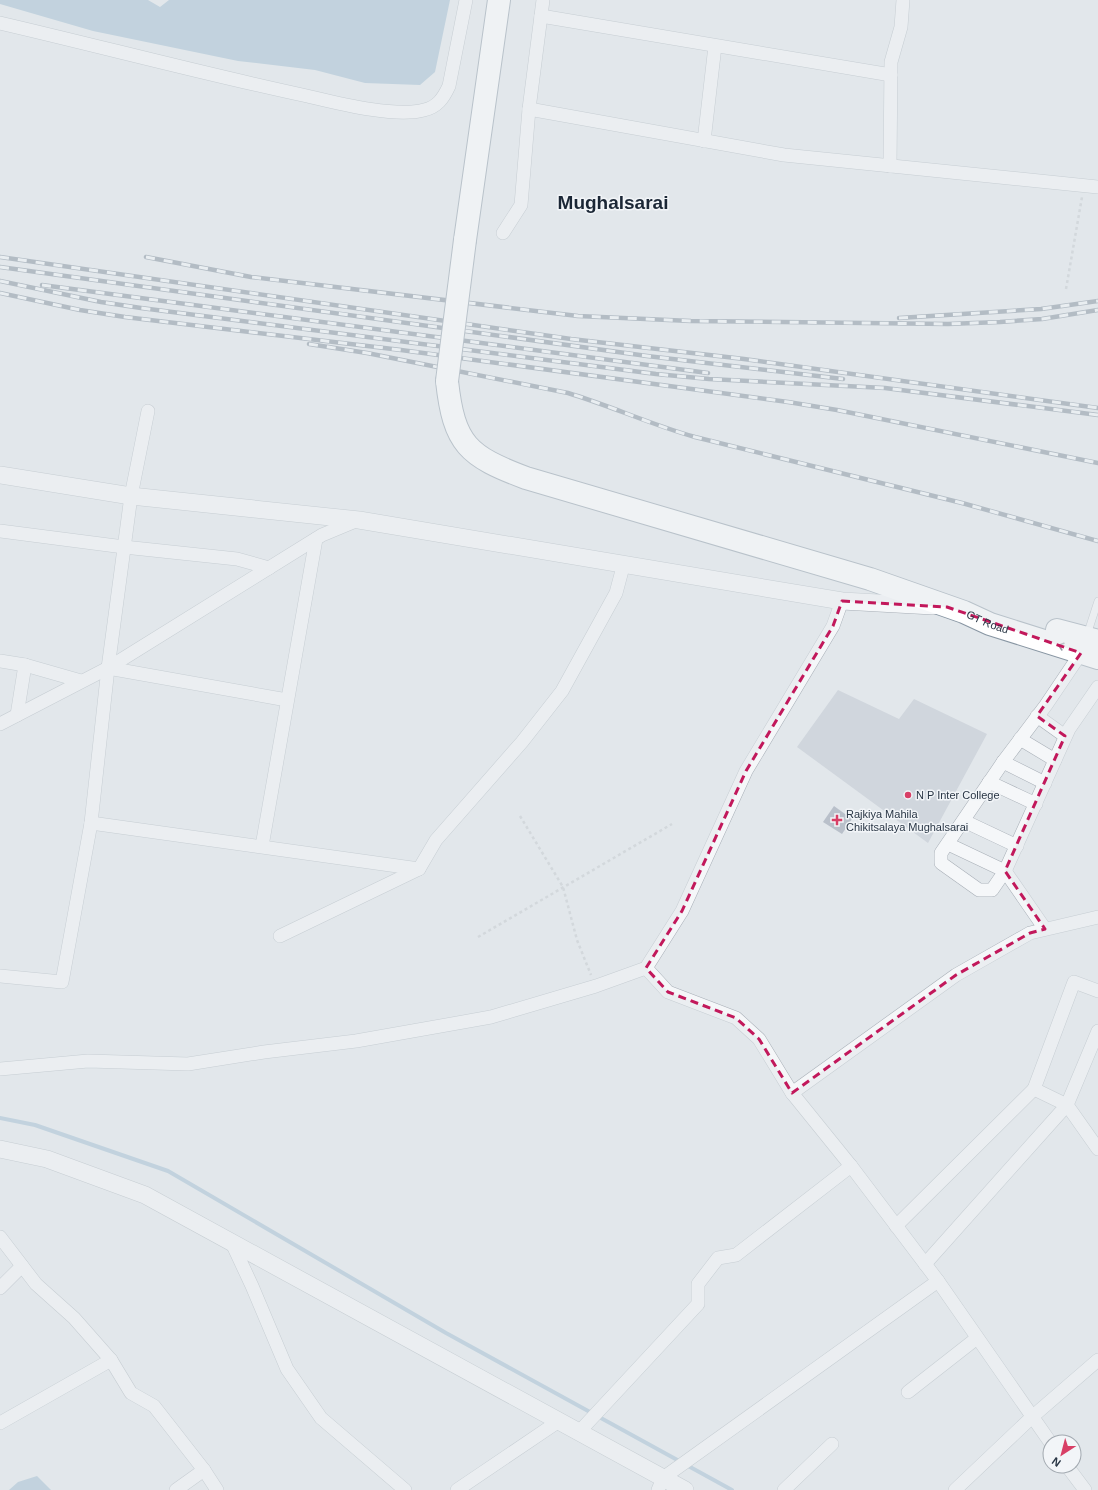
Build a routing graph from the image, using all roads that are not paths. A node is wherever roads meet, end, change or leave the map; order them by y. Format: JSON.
{"nodes":[{"id":1,"x":466,"y":0,"type":"edge"},
{"id":2,"x":499,"y":0,"type":"edge"},
{"id":3,"x":543,"y":0,"type":"edge"},
{"id":4,"x":903,"y":0,"type":"edge"},
{"id":5,"x":541,"y":16,"type":"junction"},
{"id":6,"x":0,"y":23,"type":"edge"},
{"id":7,"x":715,"y":46,"type":"junction"},
{"id":8,"x":891,"y":75,"type":"junction"},
{"id":9,"x":529,"y":109,"type":"junction"},
{"id":10,"x":704,"y":141,"type":"junction"},
{"id":11,"x":890,"y":166,"type":"junction"},
{"id":12,"x":1098,"y":187,"type":"edge"},
{"id":13,"x":503,"y":233,"type":"dead end"},
{"id":14,"x":148,"y":411,"type":"dead end"},
{"id":15,"x":0,"y":475,"type":"edge"},
{"id":16,"x":131,"y":496,"type":"junction"},
{"id":17,"x":359,"y":520,"type":"junction"},
{"id":18,"x":0,"y":531,"type":"edge"},
{"id":19,"x":316,"y":539,"type":"junction"},
{"id":20,"x":124,"y":547,"type":"junction"},
{"id":21,"x":624,"y":563,"type":"junction"},
{"id":22,"x":269,"y":568,"type":"junction"},
{"id":23,"x":842,"y":601,"type":"junction"},
{"id":24,"x":1098,"y":601,"type":"edge"},
{"id":25,"x":956,"y":610,"type":"junction"},
{"id":26,"x":1091,"y":647,"type":"edge"},
{"id":27,"x":0,"y":661,"type":"edge"},
{"id":28,"x":24,"y":665,"type":"junction"},
{"id":29,"x":108,"y":668,"type":"junction"},
{"id":30,"x":81,"y":681,"type":"junction"},
{"id":31,"x":1098,"y":687,"type":"edge"},
{"id":32,"x":287,"y":700,"type":"junction"},
{"id":33,"x":17,"y":715,"type":"junction"},
{"id":34,"x":1037,"y":716,"type":"junction"},
{"id":35,"x":0,"y":724,"type":"edge"},
{"id":36,"x":1065,"y":736,"type":"junction"},
{"id":37,"x":1020,"y":739,"type":"junction"},
{"id":38,"x":1055,"y":760,"type":"junction"},
{"id":39,"x":1003,"y":762,"type":"junction"},
{"id":40,"x":990,"y":782,"type":"junction"},
{"id":41,"x":1045,"y":782,"type":"junction"},
{"id":42,"x":1036,"y":804,"type":"junction"},
{"id":43,"x":964,"y":821,"type":"junction"},
{"id":44,"x":91,"y":823,"type":"junction"},
{"id":45,"x":948,"y":844,"type":"junction"},
{"id":46,"x":262,"y":846,"type":"junction"},
{"id":47,"x":1017,"y":846,"type":"junction"},
{"id":48,"x":419,"y":869,"type":"junction"},
{"id":49,"x":1005,"y":871,"type":"junction"},
{"id":50,"x":1098,"y":916,"type":"edge"},
{"id":51,"x":1045,"y":929,"type":"junction"},
{"id":52,"x":280,"y":936,"type":"dead end"},
{"id":53,"x":646,"y":968,"type":"junction"},
{"id":54,"x":0,"y":976,"type":"edge"},
{"id":55,"x":1098,"y":991,"type":"edge"},
{"id":56,"x":1098,"y":1031,"type":"edge"},
{"id":57,"x":0,"y":1069,"type":"edge"},
{"id":58,"x":1034,"y":1089,"type":"junction"},
{"id":59,"x":792,"y":1093,"type":"junction"},
{"id":60,"x":1067,"y":1105,"type":"junction"},
{"id":61,"x":0,"y":1149,"type":"edge"},
{"id":62,"x":1098,"y":1149,"type":"edge"},
{"id":63,"x":851,"y":1166,"type":"junction"},
{"id":64,"x":896,"y":1226,"type":"junction"},
{"id":65,"x":0,"y":1237,"type":"edge"},
{"id":66,"x":231,"y":1242,"type":"junction"},
{"id":67,"x":925,"y":1264,"type":"junction"},
{"id":68,"x":22,"y":1266,"type":"junction"},
{"id":69,"x":938,"y":1281,"type":"junction"},
{"id":70,"x":0,"y":1288,"type":"edge"},
{"id":71,"x":977,"y":1338,"type":"junction"},
{"id":72,"x":111,"y":1360,"type":"junction"},
{"id":73,"x":1098,"y":1360,"type":"edge"},
{"id":74,"x":908,"y":1392,"type":"dead end"},
{"id":75,"x":1032,"y":1417,"type":"junction"},
{"id":76,"x":559,"y":1421,"type":"junction"},
{"id":77,"x":0,"y":1422,"type":"edge"},
{"id":78,"x":579,"y":1432,"type":"junction"},
{"id":79,"x":1044,"y":1434,"type":"edge"},
{"id":80,"x":832,"y":1444,"type":"dead end"},
{"id":81,"x":204,"y":1470,"type":"junction"},
{"id":82,"x":1073,"y":1474,"type":"edge"},
{"id":83,"x":660,"y":1484,"type":"edge"},
{"id":84,"x":176,"y":1490,"type":"edge"},
{"id":85,"x":217,"y":1490,"type":"edge"},
{"id":86,"x":405,"y":1490,"type":"edge"},
{"id":87,"x":456,"y":1490,"type":"edge"},
{"id":88,"x":685,"y":1490,"type":"edge"},
{"id":89,"x":784,"y":1490,"type":"edge"},
{"id":90,"x":955,"y":1490,"type":"edge"},
{"id":91,"x":1085,"y":1490,"type":"edge"}],
"edges":[{"from":1,"to":6,"type":"street"},
{"from":2,"to":25,"type":"highway","name":"GT Road","bridge":true},
{"from":3,"to":5,"type":"street"},
{"from":4,"to":8,"type":"street"},
{"from":5,"to":7,"type":"street"},
{"from":5,"to":9,"type":"street"},
{"from":7,"to":8,"type":"street"},
{"from":7,"to":10,"type":"street"},
{"from":8,"to":11,"type":"street"},
{"from":9,"to":10,"type":"street"},
{"from":9,"to":13,"type":"street"},
{"from":10,"to":11,"type":"street"},
{"from":11,"to":12,"type":"street"},
{"from":14,"to":16,"type":"street"},
{"from":15,"to":16,"type":"street"},
{"from":16,"to":17,"type":"street"},
{"from":16,"to":20,"type":"street"},
{"from":17,"to":19,"type":"street"},
{"from":17,"to":21,"type":"street"},
{"from":18,"to":20,"type":"street"},
{"from":19,"to":22,"type":"street"},
{"from":19,"to":32,"type":"street"},
{"from":20,"to":22,"type":"street"},
{"from":20,"to":29,"type":"street"},
{"from":21,"to":23,"type":"street"},
{"from":21,"to":48,"type":"street"},
{"from":22,"to":29,"type":"street"},
{"from":23,"to":25,"type":"street"},
{"from":23,"to":53,"type":"street"},
{"from":24,"to":26,"type":"lane"},
{"from":25,"to":26,"type":"highway","name":"GT Road"},
{"from":26,"to":34,"type":"street"},
{"from":27,"to":28,"type":"street"},
{"from":28,"to":30,"type":"street"},
{"from":28,"to":33,"type":"street"},
{"from":29,"to":30,"type":"street"},
{"from":29,"to":32,"type":"street"},
{"from":29,"to":44,"type":"street"},
{"from":30,"to":33,"type":"street"},
{"from":31,"to":36,"type":"street"},
{"from":32,"to":46,"type":"street"},
{"from":33,"to":35,"type":"street"},
{"from":34,"to":36,"type":"street"},
{"from":34,"to":37,"type":"street"},
{"from":36,"to":38,"type":"street"},
{"from":37,"to":38,"type":"street"},
{"from":37,"to":39,"type":"street"},
{"from":38,"to":41,"type":"street"},
{"from":39,"to":40,"type":"street"},
{"from":39,"to":41,"type":"street"},
{"from":40,"to":42,"type":"street"},
{"from":40,"to":43,"type":"street"},
{"from":41,"to":42,"type":"street"},
{"from":42,"to":47,"type":"street"},
{"from":43,"to":45,"type":"street"},
{"from":43,"to":47,"type":"street"},
{"from":44,"to":46,"type":"street"},
{"from":44,"to":54,"type":"street"},
{"from":45,"to":49,"type":"street"},
{"from":45,"to":49,"type":"street"},
{"from":46,"to":48,"type":"street"},
{"from":47,"to":49,"type":"street"},
{"from":48,"to":52,"type":"street"},
{"from":49,"to":51,"type":"street"},
{"from":50,"to":51,"type":"street"},
{"from":51,"to":59,"type":"street"},
{"from":53,"to":57,"type":"street"},
{"from":53,"to":59,"type":"street"},
{"from":55,"to":58,"type":"street"},
{"from":56,"to":60,"type":"street"},
{"from":58,"to":60,"type":"street"},
{"from":58,"to":64,"type":"street"},
{"from":59,"to":63,"type":"street"},
{"from":60,"to":62,"type":"street"},
{"from":60,"to":67,"type":"street"},
{"from":61,"to":66,"type":"street"},
{"from":63,"to":64,"type":"street"},
{"from":63,"to":78,"type":"street"},
{"from":64,"to":67,"type":"street"},
{"from":65,"to":68,"type":"street"},
{"from":66,"to":76,"type":"street"},
{"from":66,"to":86,"type":"street"},
{"from":67,"to":69,"type":"street"},
{"from":68,"to":70,"type":"street"},
{"from":68,"to":72,"type":"street"},
{"from":69,"to":71,"type":"street"},
{"from":69,"to":83,"type":"street"},
{"from":71,"to":74,"type":"street"},
{"from":71,"to":75,"type":"street"},
{"from":72,"to":77,"type":"street"},
{"from":72,"to":81,"type":"street"},
{"from":73,"to":75,"type":"street"},
{"from":75,"to":79,"type":"street"},
{"from":75,"to":90,"type":"street"},
{"from":76,"to":78,"type":"street"},
{"from":76,"to":87,"type":"street"},
{"from":78,"to":83,"type":"street"},
{"from":80,"to":89,"type":"street"},
{"from":81,"to":84,"type":"street"},
{"from":81,"to":85,"type":"street"},
{"from":82,"to":91,"type":"street"},
{"from":83,"to":88,"type":"street"}]}
